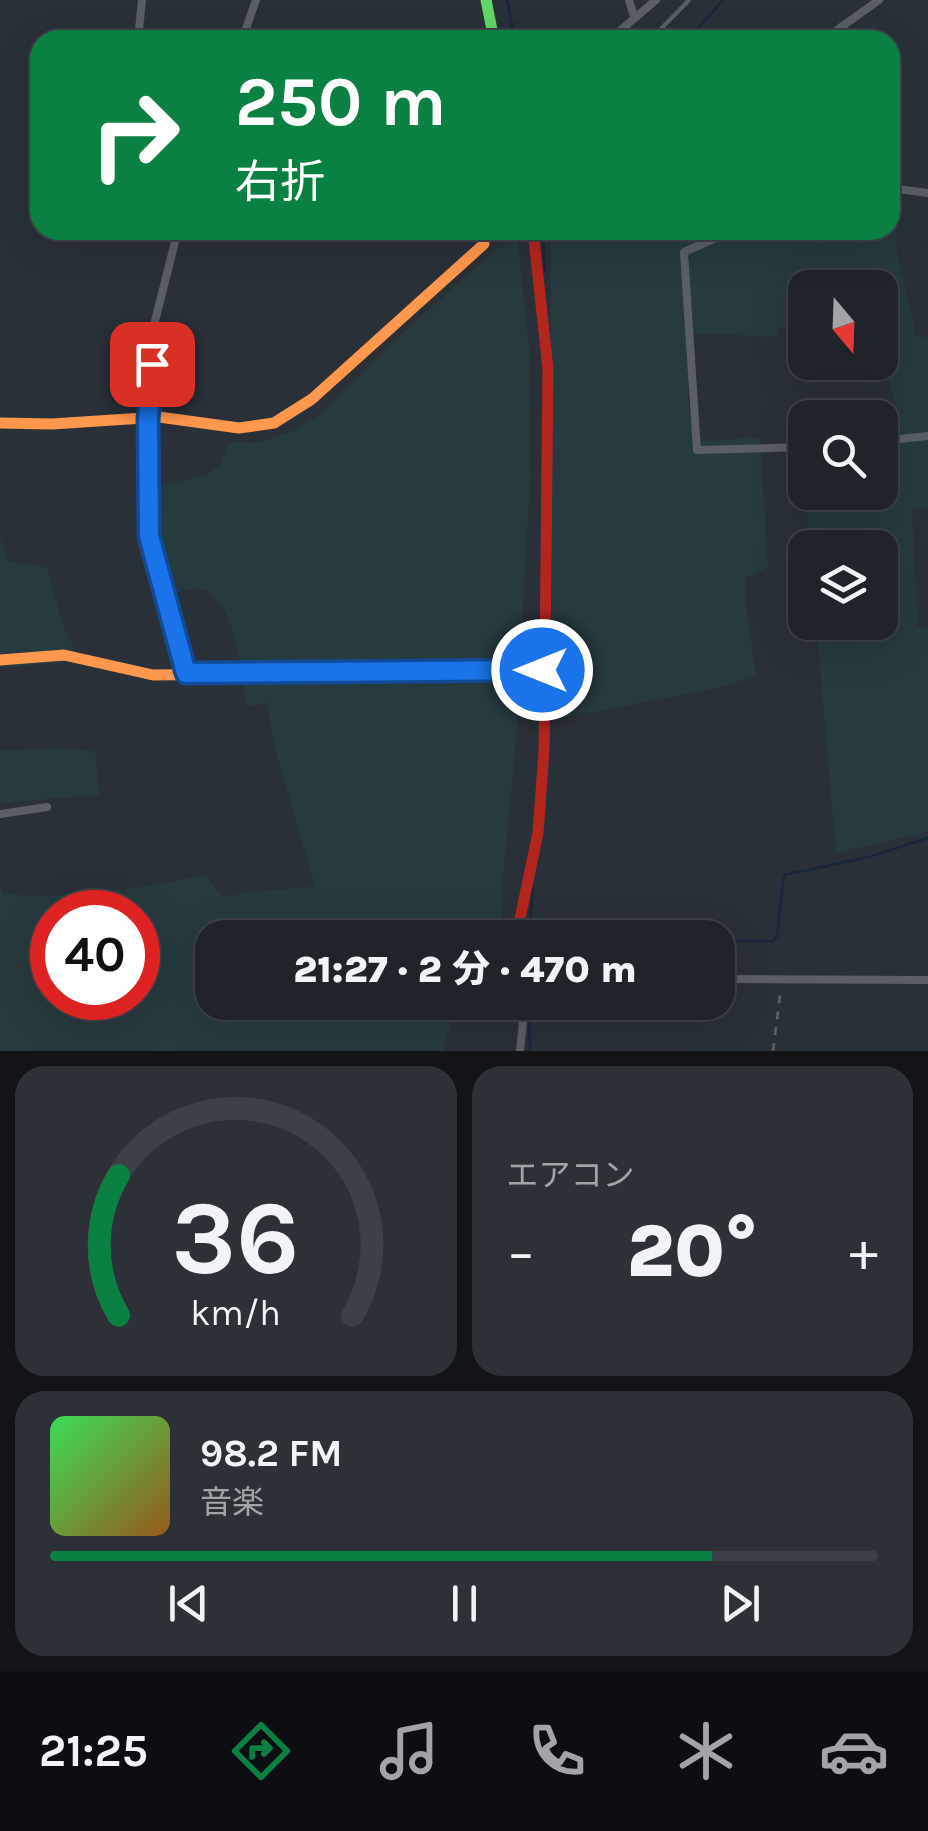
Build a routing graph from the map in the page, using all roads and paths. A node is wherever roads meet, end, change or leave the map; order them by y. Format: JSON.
{"nodes":[{"id":1,"x":142,"y":0,"type":"edge"},
{"id":2,"x":256,"y":0,"type":"edge"},
{"id":3,"x":486,"y":0,"type":"edge"},
{"id":4,"x":630,"y":0,"type":"edge"},
{"id":5,"x":656,"y":0,"type":"edge"},
{"id":6,"x":688,"y":0,"type":"edge"},
{"id":7,"x":879,"y":0,"type":"edge"},
{"id":8,"x":634,"y":17,"type":"junction"},
{"id":9,"x":139,"y":30,"type":"edge"},
{"id":10,"x":246,"y":30,"type":"edge"},
{"id":11,"x":492,"y":30,"type":"edge"},
{"id":12,"x":620,"y":30,"type":"edge"},
{"id":13,"x":660,"y":30,"type":"edge"},
{"id":14,"x":837,"y":30,"type":"edge"},
{"id":15,"x":900,"y":190,"type":"edge"},
{"id":16,"x":928,"y":194,"type":"edge"},
{"id":17,"x":174,"y":240,"type":"edge"},
{"id":18,"x":535,"y":240,"type":"edge"},
{"id":19,"x":711,"y":240,"type":"edge"},
{"id":20,"x":484,"y":244,"type":"dead end"},
{"id":21,"x":148,"y":420,"type":"junction"},
{"id":22,"x":0,"y":423,"type":"edge"},
{"id":23,"x":928,"y":436,"type":"edge"},
{"id":24,"x":898,"y":439,"type":"edge"},
{"id":25,"x":788,"y":447,"type":"edge"},
{"id":26,"x":0,"y":660,"type":"edge"},
{"id":27,"x":542,"y":670,"type":"junction"},
{"id":28,"x":186,"y":673,"type":"junction"},
{"id":29,"x":47,"y":807,"type":"dead end"},
{"id":30,"x":0,"y":814,"type":"edge"},
{"id":31,"x":520,"y":920,"type":"edge"},
{"id":32,"x":735,"y":978,"type":"edge"},
{"id":33,"x":782,"y":979,"type":"junction"},
{"id":34,"x":928,"y":980,"type":"edge"},
{"id":35,"x":523,"y":1020,"type":"edge"},
{"id":36,"x":520,"y":1051,"type":"edge"},
{"id":37,"x":773,"y":1051,"type":"edge"}],
"edges":[{"from":1,"to":9,"type":"street"},
{"from":2,"to":10,"type":"street"},
{"from":3,"to":11,"type":"street"},
{"from":4,"to":8,"type":"street"},
{"from":5,"to":8,"type":"street"},
{"from":6,"to":13,"type":"lane"},
{"from":7,"to":14,"type":"street"},
{"from":8,"to":12,"type":"street"},
{"from":15,"to":16,"type":"street"},
{"from":17,"to":21,"type":"street"},
{"from":18,"to":27,"type":"street"},
{"from":19,"to":25,"type":"street"},
{"from":20,"to":21,"type":"street"},
{"from":21,"to":22,"type":"street"},
{"from":21,"to":28,"type":"street"},
{"from":23,"to":24,"type":"street"},
{"from":26,"to":28,"type":"street"},
{"from":27,"to":28,"type":"street"},
{"from":27,"to":31,"type":"street"},
{"from":29,"to":30,"type":"street"},
{"from":32,"to":33,"type":"street"},
{"from":33,"to":34,"type":"street"},
{"from":33,"to":37,"type":"path"},
{"from":35,"to":36,"type":"street"}]}
